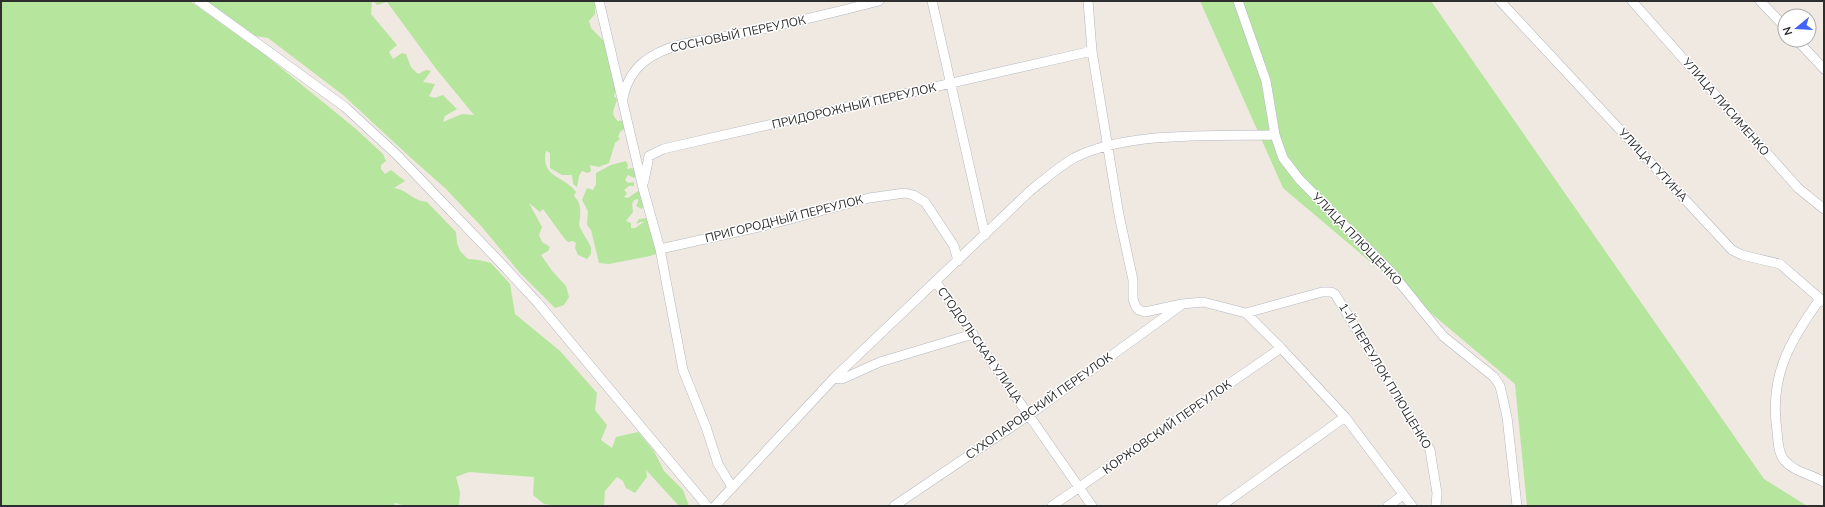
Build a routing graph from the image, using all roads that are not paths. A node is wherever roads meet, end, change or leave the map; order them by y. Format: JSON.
{"nodes":[{"id":1,"x":199,"y":1,"type":"edge"},
{"id":2,"x":879,"y":1,"type":"edge"},
{"id":3,"x":932,"y":1,"type":"edge"},
{"id":4,"x":1088,"y":1,"type":"edge"},
{"id":5,"x":1238,"y":1,"type":"edge"},
{"id":6,"x":1500,"y":1,"type":"edge"},
{"id":7,"x":1632,"y":1,"type":"edge"},
{"id":8,"x":1760,"y":1,"type":"edge"},
{"id":9,"x":600,"y":2,"type":"edge"},
{"id":10,"x":1777,"y":19,"type":"edge"},
{"id":11,"x":1804,"y":48,"type":"edge"},
{"id":12,"x":1092,"y":51,"type":"junction"},
{"id":13,"x":1824,"y":69,"type":"edge"},
{"id":14,"x":950,"y":84,"type":"junction"},
{"id":15,"x":623,"y":101,"type":"junction"},
{"id":16,"x":1275,"y":135,"type":"junction"},
{"id":17,"x":1108,"y":145,"type":"junction"},
{"id":18,"x":643,"y":188,"type":"junction"},
{"id":19,"x":1824,"y":210,"type":"edge"},
{"id":20,"x":985,"y":235,"type":"junction"},
{"id":21,"x":660,"y":249,"type":"junction"},
{"id":22,"x":958,"y":261,"type":"junction"},
{"id":23,"x":936,"y":282,"type":"junction"},
{"id":24,"x":1822,"y":301,"type":"edge"},
{"id":25,"x":1182,"y":304,"type":"junction"},
{"id":26,"x":1246,"y":313,"type":"junction"},
{"id":27,"x":972,"y":334,"type":"junction"},
{"id":28,"x":1281,"y":348,"type":"junction"},
{"id":29,"x":834,"y":378,"type":"junction"},
{"id":30,"x":1029,"y":415,"type":"junction"},
{"id":31,"x":1345,"y":417,"type":"junction"},
{"id":32,"x":1824,"y":482,"type":"edge"},
{"id":33,"x":732,"y":487,"type":"junction"},
{"id":34,"x":1079,"y":487,"type":"junction"},
{"id":35,"x":1403,"y":495,"type":"junction"},
{"id":36,"x":1436,"y":505,"type":"edge"},
{"id":37,"x":707,"y":506,"type":"edge"},
{"id":38,"x":715,"y":506,"type":"edge"},
{"id":39,"x":894,"y":506,"type":"edge"},
{"id":40,"x":1052,"y":506,"type":"edge"},
{"id":41,"x":1092,"y":506,"type":"edge"},
{"id":42,"x":1221,"y":506,"type":"edge"},
{"id":43,"x":1388,"y":506,"type":"edge"},
{"id":44,"x":1412,"y":506,"type":"edge"},
{"id":45,"x":1517,"y":506,"type":"edge"}],
"edges":[{"from":1,"to":37,"type":"street"},
{"from":2,"to":15,"type":"street","name":"СОСНОВЫЙ ПЕРЕУЛОК"},
{"from":3,"to":14,"type":"street"},
{"from":4,"to":12,"type":"street"},
{"from":5,"to":16,"type":"street","name":"УЛИЦА ПЛЮЩЕНКО"},
{"from":6,"to":24,"type":"street","name":"УЛИЦА ГУТИНА"},
{"from":7,"to":19,"type":"street","name":"УЛИЦА ЛИСИМЕНКО"},
{"from":8,"to":10,"type":"street"},
{"from":9,"to":15,"type":"street"},
{"from":11,"to":13,"type":"street"},
{"from":12,"to":14,"type":"street","name":"ПРИДОРОЖНЫЙ ПЕРЕУЛОК"},
{"from":12,"to":17,"type":"street"},
{"from":14,"to":18,"type":"street","name":"ПРИДОРОЖНЫЙ ПЕРЕУЛОК"},
{"from":14,"to":20,"type":"street"},
{"from":15,"to":18,"type":"street"},
{"from":16,"to":17,"type":"street"},
{"from":16,"to":45,"type":"street","name":"УЛИЦА ПЛЮЩЕНКО"},
{"from":17,"to":20,"type":"street"},
{"from":17,"to":25,"type":"street"},
{"from":18,"to":21,"type":"street"},
{"from":20,"to":22,"type":"street"},
{"from":21,"to":22,"type":"street","name":"ПРИГОРОДНЫЙ ПЕРЕУЛОК"},
{"from":21,"to":33,"type":"street"},
{"from":22,"to":23,"type":"street"},
{"from":23,"to":27,"type":"street","name":"СТОДОЛЬСКАЯ УЛИЦА"},
{"from":23,"to":29,"type":"street"},
{"from":24,"to":32,"type":"street"},
{"from":25,"to":26,"type":"street"},
{"from":25,"to":30,"type":"street","name":"СУХОПАРОВСКИЙ ПЕРЕУЛОК"},
{"from":26,"to":28,"type":"street"},
{"from":26,"to":36,"type":"street","name":"1-Й ПЕРЕУЛОК ПЛЮЩЕНКО"},
{"from":27,"to":29,"type":"street"},
{"from":27,"to":30,"type":"street","name":"СТОДОЛЬСКАЯ УЛИЦА"},
{"from":28,"to":31,"type":"street"},
{"from":28,"to":34,"type":"street","name":"КОРЖОВСКИЙ ПЕРЕУЛОК"},
{"from":29,"to":33,"type":"street"},
{"from":30,"to":34,"type":"street","name":"СТОДОЛЬСКАЯ УЛИЦА"},
{"from":30,"to":39,"type":"street","name":"СУХОПАРОВСКИЙ ПЕРЕУЛОК"},
{"from":31,"to":35,"type":"street"},
{"from":31,"to":42,"type":"street"},
{"from":33,"to":38,"type":"street"},
{"from":34,"to":40,"type":"street","name":"КОРЖОВСКИЙ ПЕРЕУЛОК"},
{"from":34,"to":41,"type":"street","name":"СТОДОЛЬСКАЯ УЛИЦА"},
{"from":35,"to":43,"type":"street"},
{"from":35,"to":44,"type":"street"}]}
